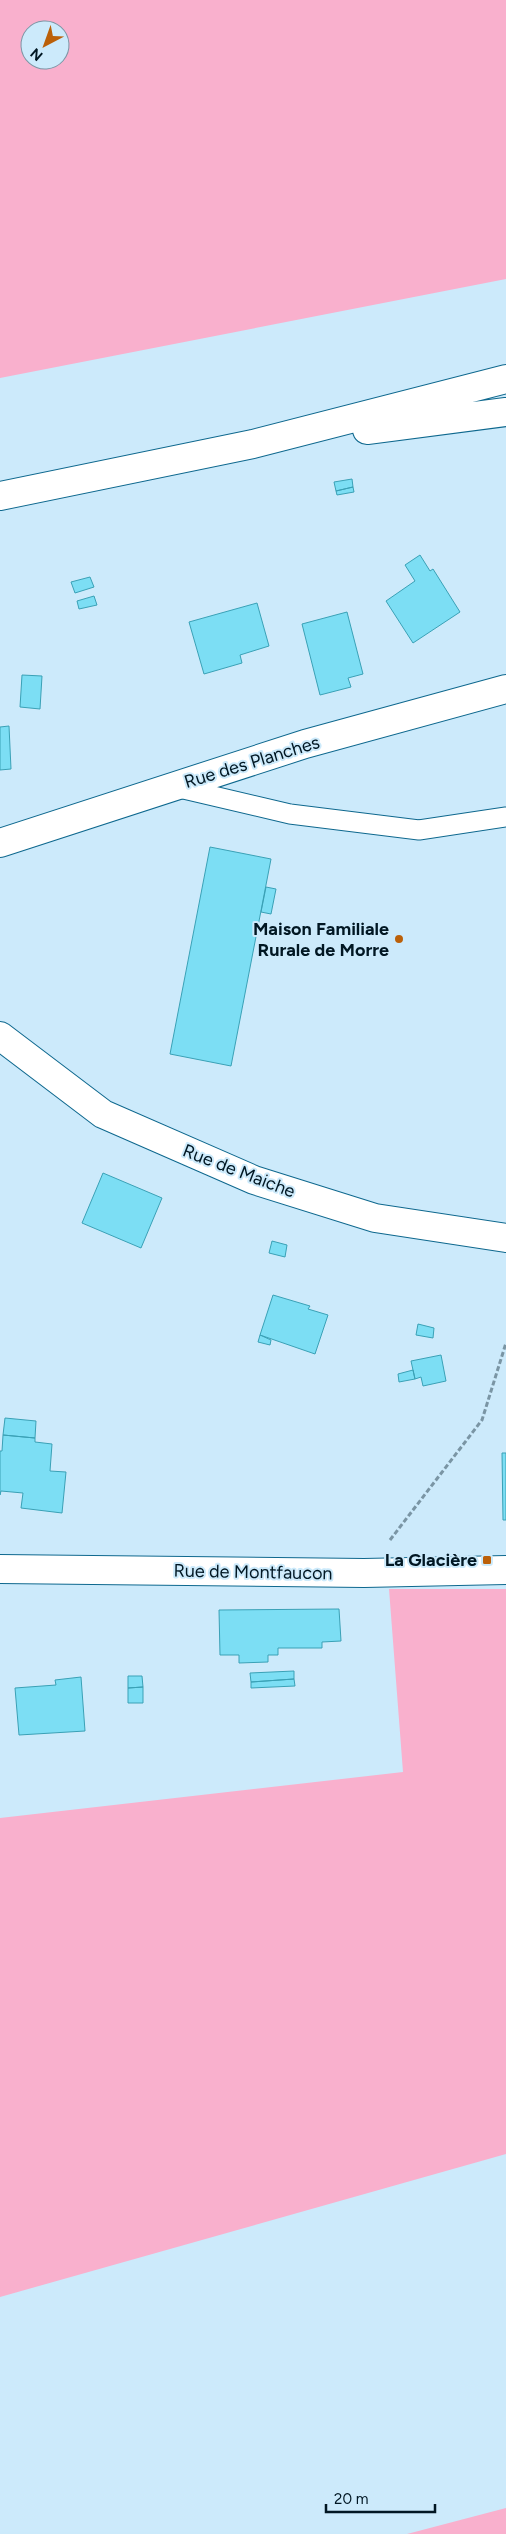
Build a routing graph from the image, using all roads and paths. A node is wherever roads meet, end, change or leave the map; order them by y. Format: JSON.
{"nodes":[{"id":1,"x":506,"y":379,"type":"edge"},
{"id":2,"x":506,"y":412,"type":"edge"},
{"id":3,"x":253,"y":444,"type":"junction"},
{"id":4,"x":0,"y":496,"type":"edge"},
{"id":5,"x":506,"y":689,"type":"edge"},
{"id":6,"x":174,"y":786,"type":"junction"},
{"id":7,"x":506,"y":817,"type":"edge"},
{"id":8,"x":0,"y":843,"type":"edge"},
{"id":9,"x":0,"y":1036,"type":"edge"},
{"id":10,"x":506,"y":1238,"type":"edge"},
{"id":11,"x":506,"y":1343,"type":"edge"},
{"id":12,"x":0,"y":1569,"type":"edge"},
{"id":13,"x":506,"y":1570,"type":"edge"},
{"id":14,"x":364,"y":1573,"type":"junction"}],
"edges":[{"from":1,"to":3,"type":"street"},
{"from":2,"to":3,"type":"street"},
{"from":3,"to":4,"type":"street"},
{"from":5,"to":6,"type":"street","name":"Rue des Planches"},
{"from":6,"to":7,"type":"lane"},
{"from":6,"to":8,"type":"street","name":"Rue des Planches"},
{"from":9,"to":10,"type":"street","name":"Rue de Maiche"},
{"from":11,"to":14,"type":"path"},
{"from":12,"to":14,"type":"street","name":"Rue de Montfaucon"},
{"from":13,"to":14,"type":"street","name":"Rue de Montfaucon"}]}
